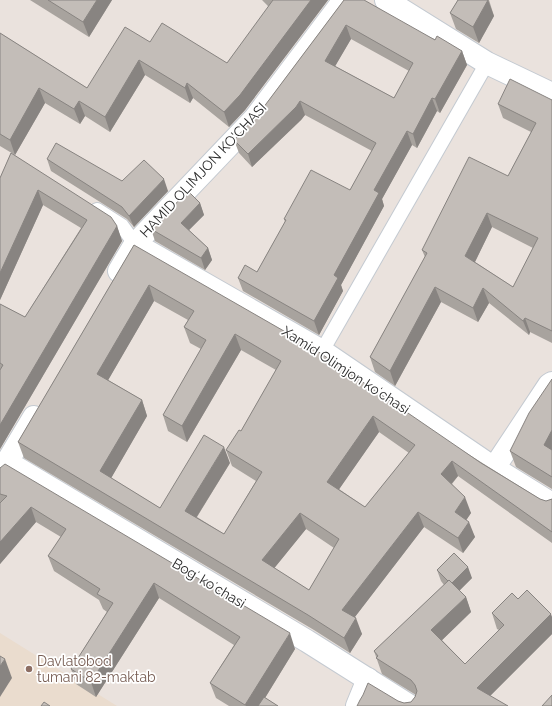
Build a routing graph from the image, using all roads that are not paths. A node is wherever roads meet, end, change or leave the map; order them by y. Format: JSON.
{"nodes":[{"id":1,"x":344,"y":0,"type":"edge"},
{"id":2,"x":386,"y":0,"type":"edge"},
{"id":3,"x":487,"y":63,"type":"junction"},
{"id":4,"x":552,"y":94,"type":"edge"},
{"id":5,"x":88,"y":205,"type":"edge"},
{"id":6,"x":135,"y":244,"type":"junction"},
{"id":7,"x":111,"y":285,"type":"edge"},
{"id":8,"x":322,"y":351,"type":"junction"},
{"id":9,"x":552,"y":383,"type":"edge"},
{"id":10,"x":43,"y":401,"type":"edge"},
{"id":11,"x":3,"y":467,"type":"edge"},
{"id":12,"x":494,"y":468,"type":"junction"},
{"id":13,"x":552,"y":504,"type":"edge"},
{"id":14,"x":368,"y":679,"type":"junction"},
{"id":15,"x":357,"y":706,"type":"edge"},
{"id":16,"x":410,"y":706,"type":"edge"}],
"edges":[{"from":1,"to":6,"type":"street","name":"HAMID OLIMJON KO'CHASI"},
{"from":2,"to":3,"type":"street"},
{"from":3,"to":4,"type":"street"},
{"from":3,"to":8,"type":"lane"},
{"from":5,"to":6,"type":"lane"},
{"from":6,"to":7,"type":"street","name":"HAMID OLIMJON KO'CHASI"},
{"from":6,"to":8,"type":"street","name":"Xamid Olimjon koʻchasi"},
{"from":8,"to":12,"type":"street","name":"Xamid Olimjon koʻchasi"},
{"from":9,"to":12,"type":"street"},
{"from":10,"to":11,"type":"street"},
{"from":11,"to":14,"type":"street","name":"Bogʻ koʻchasi"},
{"from":12,"to":13,"type":"street","name":"Xamid Olimjon koʻchasi"},
{"from":14,"to":15,"type":"street"},
{"from":14,"to":16,"type":"street","name":"Bogʻ koʻchasi"}]}
